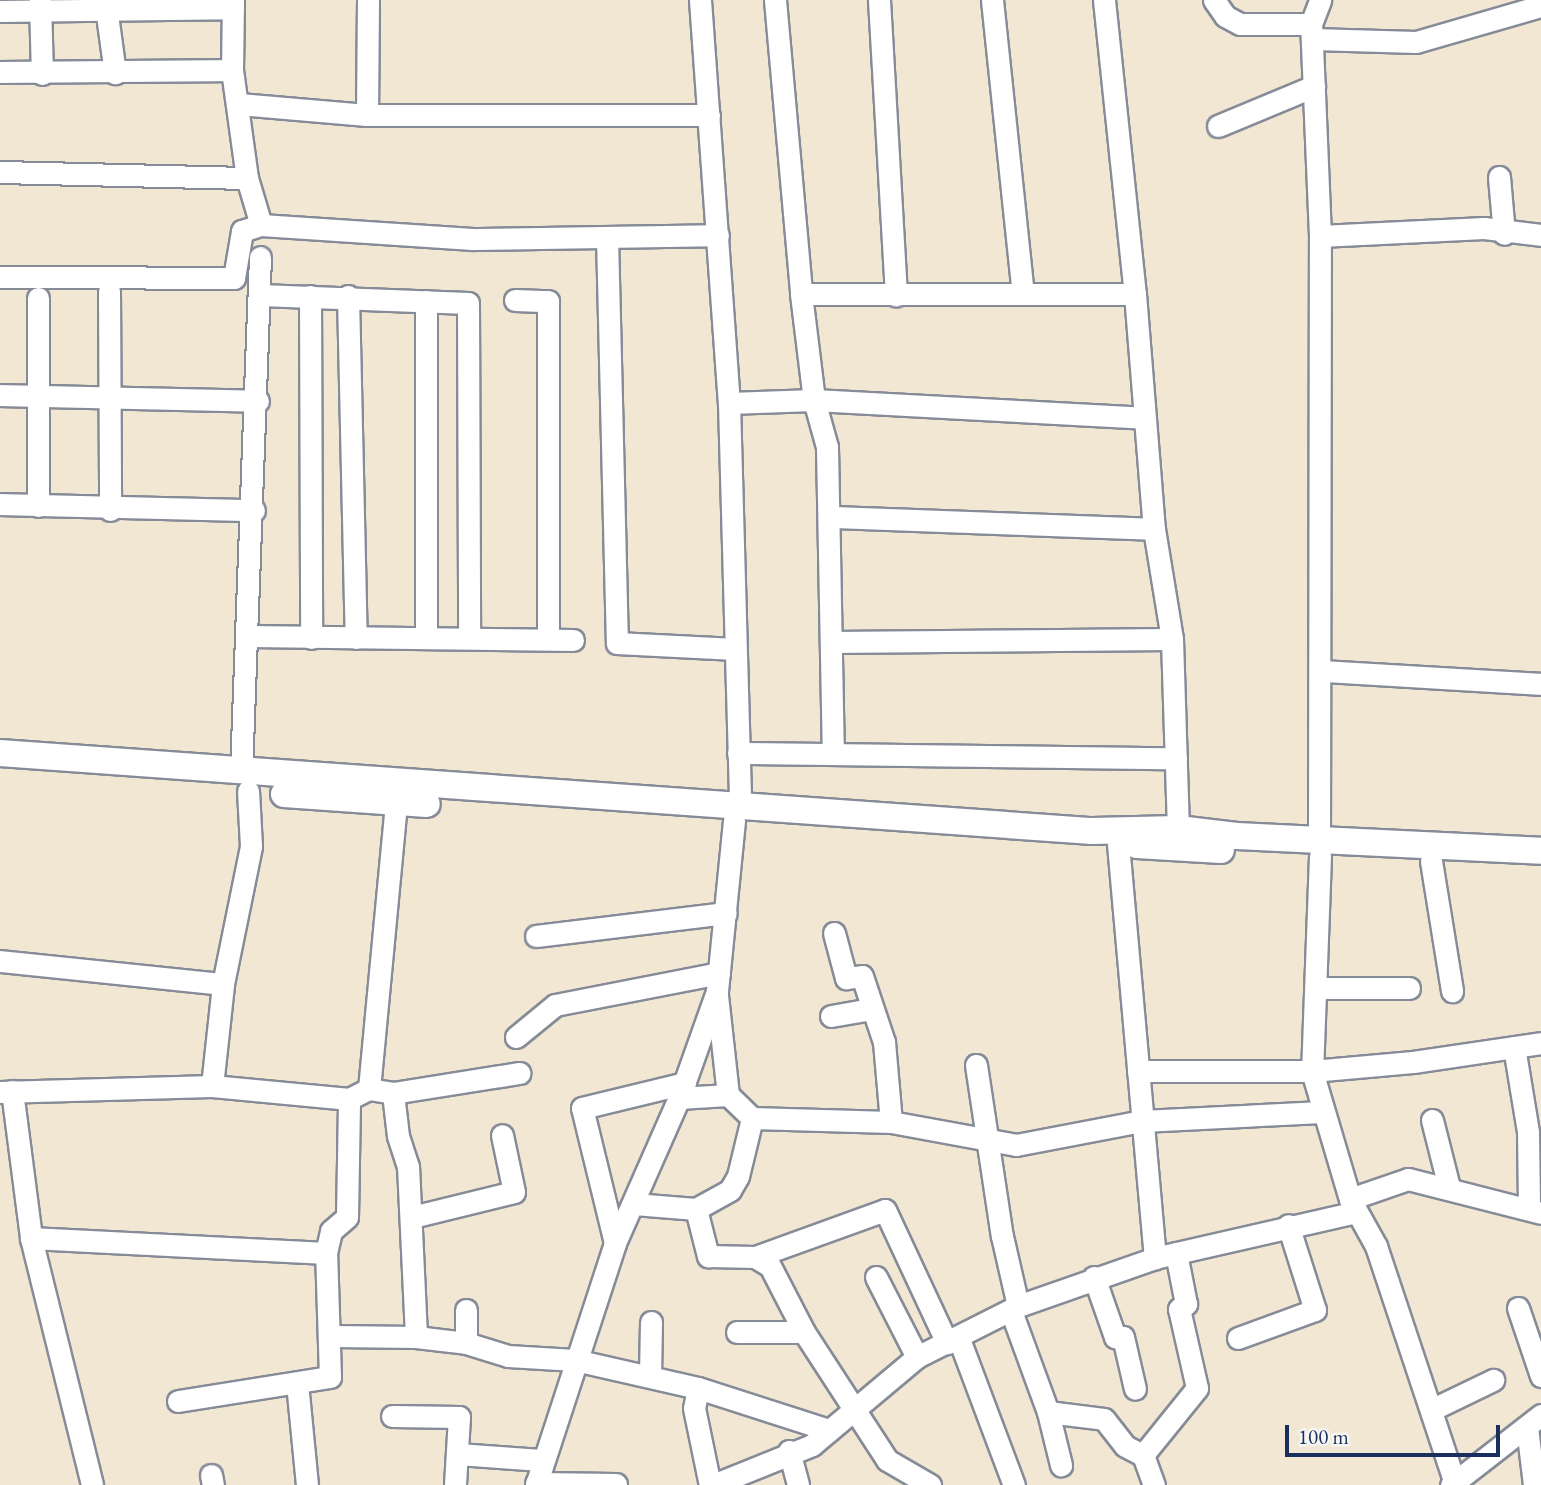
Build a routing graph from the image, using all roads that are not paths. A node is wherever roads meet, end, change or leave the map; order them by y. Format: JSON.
{"nodes":[{"id":1,"x":368,"y":0,"type":"edge"},
{"id":2,"x":700,"y":0,"type":"edge"},
{"id":3,"x":775,"y":0,"type":"edge"},
{"id":4,"x":879,"y":0,"type":"edge"},
{"id":5,"x":992,"y":0,"type":"edge"},
{"id":6,"x":1104,"y":0,"type":"edge"},
{"id":7,"x":1214,"y":0,"type":"edge"},
{"id":8,"x":1320,"y":0,"type":"edge"},
{"id":9,"x":233,"y":4,"type":"edge"},
{"id":10,"x":106,"y":5,"type":"edge"},
{"id":11,"x":40,"y":6,"type":"edge"},
{"id":12,"x":1541,"y":6,"type":"edge"},
{"id":13,"x":0,"y":11,"type":"edge"},
{"id":14,"x":1312,"y":32,"type":"junction"},
{"id":15,"x":232,"y":70,"type":"junction"},
{"id":16,"x":0,"y":72,"type":"edge"},
{"id":17,"x":115,"y":73,"type":"junction"},
{"id":18,"x":41,"y":74,"type":"junction"},
{"id":19,"x":1314,"y":86,"type":"junction"},
{"id":20,"x":239,"y":104,"type":"junction"},
{"id":21,"x":709,"y":114,"type":"junction"},
{"id":22,"x":368,"y":115,"type":"junction"},
{"id":23,"x":1217,"y":125,"type":"dead end"},
{"id":24,"x":0,"y":172,"type":"edge"},
{"id":25,"x":1499,"y":177,"type":"dead end"},
{"id":26,"x":247,"y":178,"type":"junction"},
{"id":27,"x":261,"y":225,"type":"junction"},
{"id":28,"x":1504,"y":234,"type":"junction"},
{"id":29,"x":718,"y":235,"type":"junction"},
{"id":30,"x":1541,"y":235,"type":"edge"},
{"id":31,"x":1320,"y":236,"type":"junction"},
{"id":32,"x":607,"y":237,"type":"junction"},
{"id":33,"x":260,"y":257,"type":"dead end"},
{"id":34,"x":0,"y":277,"type":"edge"},
{"id":35,"x":109,"y":291,"type":"dead end"},
{"id":36,"x":1023,"y":293,"type":"junction"},
{"id":37,"x":1135,"y":294,"type":"junction"},
{"id":38,"x":260,"y":295,"type":"junction"},
{"id":39,"x":801,"y":295,"type":"junction"},
{"id":40,"x":310,"y":296,"type":"junction"},
{"id":41,"x":348,"y":296,"type":"junction"},
{"id":42,"x":896,"y":296,"type":"junction"},
{"id":43,"x":38,"y":298,"type":"dead end"},
{"id":44,"x":515,"y":300,"type":"dead end"},
{"id":45,"x":426,"y":301,"type":"junction"},
{"id":46,"x":0,"y":395,"type":"edge"},
{"id":47,"x":38,"y":396,"type":"junction"},
{"id":48,"x":108,"y":397,"type":"junction"},
{"id":49,"x":814,"y":400,"type":"junction"},
{"id":50,"x":258,"y":401,"type":"junction"},
{"id":51,"x":729,"y":403,"type":"junction"},
{"id":52,"x":1144,"y":418,"type":"junction"},
{"id":53,"x":0,"y":505,"type":"edge"},
{"id":54,"x":38,"y":506,"type":"junction"},
{"id":55,"x":110,"y":510,"type":"junction"},
{"id":56,"x":254,"y":510,"type":"junction"},
{"id":57,"x":831,"y":517,"type":"junction"},
{"id":58,"x":1154,"y":529,"type":"junction"},
{"id":59,"x":249,"y":636,"type":"junction"},
{"id":60,"x":426,"y":637,"type":"junction"},
{"id":61,"x":469,"y":637,"type":"junction"},
{"id":62,"x":311,"y":638,"type":"junction"},
{"id":63,"x":356,"y":638,"type":"junction"},
{"id":64,"x":548,"y":639,"type":"junction"},
{"id":65,"x":1172,"y":639,"type":"junction"},
{"id":66,"x":573,"y":640,"type":"dead end"},
{"id":67,"x":831,"y":642,"type":"junction"},
{"id":68,"x":735,"y":649,"type":"junction"},
{"id":69,"x":1322,"y":671,"type":"junction"},
{"id":70,"x":1541,"y":684,"type":"edge"},
{"id":71,"x":0,"y":753,"type":"edge"},
{"id":72,"x":738,"y":753,"type":"junction"},
{"id":73,"x":833,"y":753,"type":"junction"},
{"id":74,"x":1176,"y":758,"type":"junction"},
{"id":75,"x":0,"y":771,"type":"edge"},
{"id":76,"x":245,"y":782,"type":"junction"},
{"id":77,"x":356,"y":790,"type":"junction"},
{"id":78,"x":396,"y":802,"type":"junction"},
{"id":79,"x":737,"y":814,"type":"junction"},
{"id":80,"x":1178,"y":829,"type":"junction"},
{"id":81,"x":1118,"y":844,"type":"junction"},
{"id":82,"x":1320,"y":848,"type":"junction"},
{"id":83,"x":1541,"y":851,"type":"edge"},
{"id":84,"x":1431,"y":861,"type":"junction"},
{"id":85,"x":1541,"y":865,"type":"edge"},
{"id":86,"x":726,"y":913,"type":"junction"},
{"id":87,"x":834,"y":933,"type":"dead end"},
{"id":88,"x":536,"y":936,"type":"dead end"},
{"id":89,"x":0,"y":961,"type":"edge"},
{"id":90,"x":718,"y":982,"type":"junction"},
{"id":91,"x":223,"y":984,"type":"junction"},
{"id":92,"x":1316,"y":988,"type":"junction"},
{"id":93,"x":1409,"y":988,"type":"dead end"},
{"id":94,"x":1452,"y":991,"type":"dead end"},
{"id":95,"x":870,"y":1009,"type":"junction"},
{"id":96,"x":831,"y":1016,"type":"dead end"},
{"id":97,"x":516,"y":1037,"type":"dead end"},
{"id":98,"x":1541,"y":1042,"type":"edge"},
{"id":99,"x":1514,"y":1047,"type":"junction"},
{"id":100,"x":976,"y":1065,"type":"dead end"},
{"id":101,"x":1138,"y":1071,"type":"junction"},
{"id":102,"x":1312,"y":1071,"type":"junction"},
{"id":103,"x":519,"y":1073,"type":"dead end"},
{"id":104,"x":212,"y":1086,"type":"junction"},
{"id":105,"x":369,"y":1088,"type":"junction"},
{"id":106,"x":682,"y":1090,"type":"junction"},
{"id":107,"x":6,"y":1091,"type":"edge"},
{"id":108,"x":393,"y":1093,"type":"junction"},
{"id":109,"x":728,"y":1095,"type":"junction"},
{"id":110,"x":349,"y":1099,"type":"junction"},
{"id":111,"x":1322,"y":1112,"type":"junction"},
{"id":112,"x":752,"y":1118,"type":"junction"},
{"id":113,"x":1432,"y":1120,"type":"dead end"},
{"id":114,"x":1142,"y":1121,"type":"junction"},
{"id":115,"x":891,"y":1122,"type":"junction"},
{"id":116,"x":502,"y":1135,"type":"dead end"},
{"id":117,"x":986,"y":1139,"type":"junction"},
{"id":118,"x":1448,"y":1187,"type":"junction"},
{"id":119,"x":635,"y":1204,"type":"junction"},
{"id":120,"x":1353,"y":1205,"type":"junction"},
{"id":121,"x":696,"y":1209,"type":"junction"},
{"id":122,"x":1535,"y":1210,"type":"edge"},
{"id":123,"x":412,"y":1217,"type":"junction"},
{"id":124,"x":1288,"y":1225,"type":"junction"},
{"id":125,"x":31,"y":1238,"type":"junction"},
{"id":126,"x":615,"y":1243,"type":"junction"},
{"id":127,"x":326,"y":1253,"type":"junction"},
{"id":128,"x":1176,"y":1253,"type":"junction"},
{"id":129,"x":754,"y":1257,"type":"junction"},
{"id":130,"x":1155,"y":1258,"type":"junction"},
{"id":131,"x":876,"y":1277,"type":"dead end"},
{"id":132,"x":1094,"y":1277,"type":"junction"},
{"id":133,"x":923,"y":1290,"type":"junction"},
{"id":134,"x":888,"y":1303,"type":"junction"},
{"id":135,"x":1015,"y":1308,"type":"junction"},
{"id":136,"x":1518,"y":1308,"type":"dead end"},
{"id":137,"x":466,"y":1310,"type":"dead end"},
{"id":138,"x":651,"y":1322,"type":"dead end"},
{"id":139,"x":737,"y":1332,"type":"dead end"},
{"id":140,"x":804,"y":1332,"type":"junction"},
{"id":141,"x":332,"y":1336,"type":"junction"},
{"id":142,"x":416,"y":1337,"type":"junction"},
{"id":143,"x":1238,"y":1338,"type":"dead end"},
{"id":144,"x":953,"y":1341,"type":"junction"},
{"id":145,"x":466,"y":1343,"type":"junction"},
{"id":146,"x":917,"y":1357,"type":"junction"},
{"id":147,"x":575,"y":1360,"type":"junction"},
{"id":148,"x":650,"y":1375,"type":"junction"},
{"id":149,"x":1541,"y":1376,"type":"edge"},
{"id":150,"x":1493,"y":1380,"type":"dead end"},
{"id":151,"x":297,"y":1383,"type":"junction"},
{"id":152,"x":698,"y":1388,"type":"junction"},
{"id":153,"x":1135,"y":1389,"type":"dead end"},
{"id":154,"x":178,"y":1401,"type":"dead end"},
{"id":155,"x":1433,"y":1409,"type":"junction"},
{"id":156,"x":854,"y":1412,"type":"junction"},
{"id":157,"x":1048,"y":1412,"type":"junction"},
{"id":158,"x":392,"y":1416,"type":"dead end"},
{"id":159,"x":1534,"y":1421,"type":"edge"},
{"id":160,"x":829,"y":1430,"type":"junction"},
{"id":161,"x":789,"y":1451,"type":"junction"},
{"id":162,"x":458,"y":1454,"type":"junction"},
{"id":163,"x":1143,"y":1455,"type":"junction"},
{"id":164,"x":541,"y":1460,"type":"junction"},
{"id":165,"x":1060,"y":1465,"type":"dead end"},
{"id":166,"x":1452,"y":1483,"type":"edge"},
{"id":167,"x":536,"y":1484,"type":"edge"},
{"id":168,"x":616,"y":1484,"type":"edge"},
{"id":169,"x":92,"y":1485,"type":"edge"},
{"id":170,"x":307,"y":1485,"type":"edge"},
{"id":171,"x":456,"y":1485,"type":"edge"},
{"id":172,"x":712,"y":1485,"type":"edge"},
{"id":173,"x":798,"y":1485,"type":"edge"},
{"id":174,"x":930,"y":1485,"type":"edge"},
{"id":175,"x":1014,"y":1485,"type":"edge"},
{"id":176,"x":1154,"y":1485,"type":"edge"},
{"id":177,"x":1534,"y":1485,"type":"edge"}],
"edges":[{"from":1,"to":22,"type":"street"},
{"from":2,"to":21,"type":"street"},
{"from":3,"to":39,"type":"street"},
{"from":4,"to":42,"type":"street"},
{"from":5,"to":36,"type":"street"},
{"from":6,"to":37,"type":"street"},
{"from":7,"to":14,"type":"street"},
{"from":8,"to":14,"type":"street"},
{"from":9,"to":10,"type":"street"},
{"from":9,"to":15,"type":"street"},
{"from":10,"to":11,"type":"street"},
{"from":10,"to":17,"type":"street"},
{"from":11,"to":13,"type":"street"},
{"from":11,"to":18,"type":"street"},
{"from":12,"to":14,"type":"street"},
{"from":14,"to":19,"type":"street"},
{"from":15,"to":17,"type":"street"},
{"from":15,"to":20,"type":"street"},
{"from":16,"to":18,"type":"street"},
{"from":17,"to":18,"type":"street"},
{"from":19,"to":23,"type":"street"},
{"from":19,"to":31,"type":"street"},
{"from":20,"to":22,"type":"street"},
{"from":20,"to":26,"type":"street"},
{"from":21,"to":22,"type":"street"},
{"from":21,"to":29,"type":"street"},
{"from":24,"to":26,"type":"street"},
{"from":25,"to":28,"type":"street"},
{"from":26,"to":27,"type":"street"},
{"from":27,"to":32,"type":"street"},
{"from":27,"to":34,"type":"street"},
{"from":28,"to":30,"type":"street"},
{"from":28,"to":31,"type":"street"},
{"from":29,"to":32,"type":"street"},
{"from":29,"to":51,"type":"street"},
{"from":31,"to":69,"type":"street"},
{"from":32,"to":68,"type":"street"},
{"from":33,"to":38,"type":"street"},
{"from":35,"to":48,"type":"street"},
{"from":36,"to":37,"type":"street"},
{"from":36,"to":42,"type":"street"},
{"from":37,"to":52,"type":"street"},
{"from":38,"to":40,"type":"street"},
{"from":38,"to":50,"type":"street"},
{"from":39,"to":42,"type":"street"},
{"from":39,"to":49,"type":"street"},
{"from":40,"to":41,"type":"street"},
{"from":40,"to":62,"type":"street"},
{"from":41,"to":45,"type":"street"},
{"from":41,"to":63,"type":"street"},
{"from":43,"to":47,"type":"street"},
{"from":44,"to":64,"type":"street"},
{"from":45,"to":60,"type":"street"},
{"from":45,"to":61,"type":"street"},
{"from":46,"to":47,"type":"street"},
{"from":47,"to":48,"type":"street"},
{"from":47,"to":54,"type":"street"},
{"from":48,"to":50,"type":"street"},
{"from":48,"to":55,"type":"street"},
{"from":49,"to":51,"type":"street"},
{"from":49,"to":52,"type":"street"},
{"from":49,"to":57,"type":"street"},
{"from":50,"to":56,"type":"street"},
{"from":51,"to":68,"type":"street"},
{"from":52,"to":58,"type":"street"},
{"from":53,"to":54,"type":"street"},
{"from":54,"to":55,"type":"street"},
{"from":55,"to":56,"type":"street"},
{"from":56,"to":59,"type":"street"},
{"from":57,"to":58,"type":"street"},
{"from":57,"to":67,"type":"street"},
{"from":58,"to":65,"type":"street"},
{"from":59,"to":62,"type":"street"},
{"from":59,"to":76,"type":"street"},
{"from":60,"to":61,"type":"street"},
{"from":60,"to":63,"type":"street"},
{"from":61,"to":64,"type":"street"},
{"from":62,"to":63,"type":"street"},
{"from":64,"to":66,"type":"street"},
{"from":65,"to":67,"type":"street"},
{"from":65,"to":74,"type":"street"},
{"from":67,"to":73,"type":"street"},
{"from":68,"to":72,"type":"street"},
{"from":69,"to":70,"type":"street"},
{"from":69,"to":82,"type":"street"},
{"from":71,"to":76,"type":"main road"},
{"from":72,"to":73,"type":"street"},
{"from":72,"to":79,"type":"street"},
{"from":73,"to":74,"type":"street"},
{"from":74,"to":80,"type":"street"},
{"from":75,"to":76,"type":"main road"},
{"from":76,"to":77,"type":"main road"},
{"from":76,"to":91,"type":"street"},
{"from":77,"to":78,"type":"main road"},
{"from":77,"to":79,"type":"main road"},
{"from":78,"to":79,"type":"main road"},
{"from":78,"to":105,"type":"street"},
{"from":79,"to":80,"type":"main road"},
{"from":79,"to":81,"type":"main road"},
{"from":79,"to":86,"type":"street"},
{"from":80,"to":82,"type":"main road"},
{"from":81,"to":82,"type":"main road"},
{"from":81,"to":101,"type":"street"},
{"from":82,"to":83,"type":"main road"},
{"from":82,"to":84,"type":"main road"},
{"from":82,"to":92,"type":"street"},
{"from":84,"to":85,"type":"main road"},
{"from":84,"to":94,"type":"street"},
{"from":86,"to":88,"type":"street"},
{"from":86,"to":90,"type":"street"},
{"from":87,"to":95,"type":"street"},
{"from":89,"to":91,"type":"street"},
{"from":90,"to":97,"type":"street"},
{"from":90,"to":106,"type":"street"},
{"from":90,"to":109,"type":"street"},
{"from":91,"to":104,"type":"street"},
{"from":92,"to":93,"type":"street"},
{"from":92,"to":102,"type":"street"},
{"from":95,"to":96,"type":"street"},
{"from":95,"to":115,"type":"street"},
{"from":98,"to":99,"type":"street"},
{"from":99,"to":102,"type":"street"},
{"from":99,"to":122,"type":"street"},
{"from":100,"to":117,"type":"street"},
{"from":101,"to":102,"type":"street"},
{"from":101,"to":114,"type":"street"},
{"from":102,"to":111,"type":"street"},
{"from":103,"to":108,"type":"street"},
{"from":104,"to":107,"type":"street"},
{"from":104,"to":110,"type":"street"},
{"from":105,"to":108,"type":"street"},
{"from":105,"to":110,"type":"street"},
{"from":106,"to":109,"type":"street"},
{"from":106,"to":119,"type":"street"},
{"from":106,"to":126,"type":"street"},
{"from":107,"to":125,"type":"street"},
{"from":108,"to":123,"type":"street"},
{"from":109,"to":112,"type":"street"},
{"from":110,"to":127,"type":"street"},
{"from":111,"to":114,"type":"street"},
{"from":111,"to":120,"type":"street"},
{"from":112,"to":115,"type":"street"},
{"from":112,"to":121,"type":"street"},
{"from":113,"to":118,"type":"street"},
{"from":114,"to":117,"type":"street"},
{"from":114,"to":130,"type":"street"},
{"from":115,"to":117,"type":"street"},
{"from":116,"to":123,"type":"street"},
{"from":117,"to":135,"type":"street"},
{"from":118,"to":120,"type":"street"},
{"from":118,"to":122,"type":"street"},
{"from":119,"to":121,"type":"street"},
{"from":119,"to":126,"type":"street"},
{"from":120,"to":124,"type":"street"},
{"from":120,"to":155,"type":"street"},
{"from":121,"to":129,"type":"street"},
{"from":123,"to":142,"type":"street"},
{"from":124,"to":128,"type":"street"},
{"from":124,"to":143,"type":"street"},
{"from":125,"to":127,"type":"street"},
{"from":125,"to":169,"type":"street"},
{"from":126,"to":147,"type":"street"},
{"from":127,"to":141,"type":"street"},
{"from":128,"to":130,"type":"street"},
{"from":128,"to":163,"type":"street"},
{"from":129,"to":133,"type":"street"},
{"from":129,"to":140,"type":"street"},
{"from":130,"to":132,"type":"street"},
{"from":131,"to":134,"type":"street"},
{"from":132,"to":135,"type":"street"},
{"from":132,"to":153,"type":"street"},
{"from":133,"to":134,"type":"street"},
{"from":133,"to":144,"type":"street"},
{"from":134,"to":146,"type":"street"},
{"from":135,"to":144,"type":"street"},
{"from":135,"to":157,"type":"street"},
{"from":136,"to":149,"type":"street"},
{"from":137,"to":145,"type":"street"},
{"from":138,"to":148,"type":"street"},
{"from":139,"to":140,"type":"street"},
{"from":140,"to":156,"type":"street"},
{"from":141,"to":142,"type":"street"},
{"from":141,"to":151,"type":"street"},
{"from":142,"to":145,"type":"street"},
{"from":144,"to":146,"type":"street"},
{"from":144,"to":175,"type":"street"},
{"from":145,"to":147,"type":"street"},
{"from":146,"to":156,"type":"street"},
{"from":147,"to":148,"type":"street"},
{"from":147,"to":164,"type":"street"},
{"from":148,"to":152,"type":"street"},
{"from":150,"to":155,"type":"street"},
{"from":151,"to":154,"type":"street"},
{"from":151,"to":170,"type":"street"},
{"from":152,"to":160,"type":"street"},
{"from":152,"to":172,"type":"street"},
{"from":155,"to":166,"type":"street"},
{"from":156,"to":160,"type":"street"},
{"from":156,"to":174,"type":"street"},
{"from":157,"to":163,"type":"street"},
{"from":157,"to":165,"type":"street"},
{"from":158,"to":162,"type":"street"},
{"from":159,"to":166,"type":"street"},
{"from":159,"to":177,"type":"street"},
{"from":160,"to":161,"type":"street"},
{"from":161,"to":172,"type":"street"},
{"from":161,"to":173,"type":"street"},
{"from":162,"to":164,"type":"street"},
{"from":162,"to":171,"type":"street"},
{"from":163,"to":176,"type":"street"},
{"from":164,"to":167,"type":"street"},
{"from":167,"to":168,"type":"street"}]}
